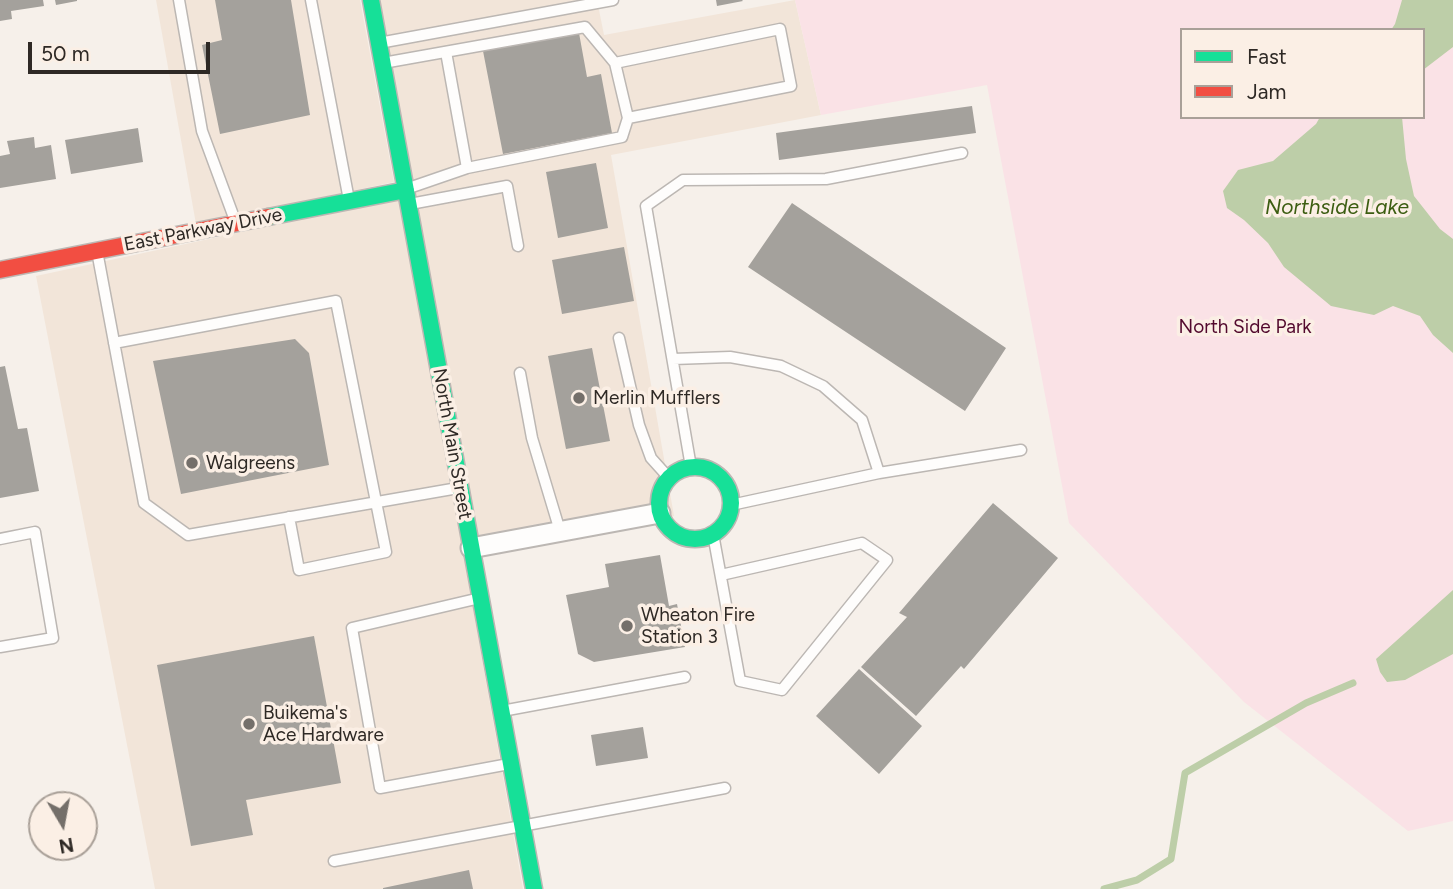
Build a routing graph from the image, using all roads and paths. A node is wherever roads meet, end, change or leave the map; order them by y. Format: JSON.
{"nodes":[{"id":1,"x":179,"y":0,"type":"edge"},
{"id":2,"x":311,"y":0,"type":"edge"},
{"id":3,"x":371,"y":0,"type":"edge"},
{"id":4,"x":613,"y":0,"type":"edge"},
{"id":5,"x":379,"y":43,"type":"junction"},
{"id":6,"x":446,"y":52,"type":"junction"},
{"id":7,"x":382,"y":63,"type":"junction"},
{"id":8,"x":614,"y":63,"type":"junction"},
{"id":9,"x":628,"y":118,"type":"junction"},
{"id":10,"x":962,"y":153,"type":"dead end"},
{"id":11,"x":467,"y":168,"type":"junction"},
{"id":12,"x":407,"y":197,"type":"junction"},
{"id":13,"x":349,"y":201,"type":"junction"},
{"id":14,"x":236,"y":224,"type":"junction"},
{"id":15,"x":518,"y":246,"type":"dead end"},
{"id":16,"x":97,"y":251,"type":"junction"},
{"id":17,"x":0,"y":270,"type":"edge"},
{"id":18,"x":619,"y":338,"type":"dead end"},
{"id":19,"x":114,"y":343,"type":"junction"},
{"id":20,"x":673,"y":359,"type":"junction"},
{"id":21,"x":520,"y":373,"type":"dead end"},
{"id":22,"x":1021,"y":450,"type":"dead end"},
{"id":23,"x":691,"y":467,"type":"junction"},
{"id":24,"x":879,"y":473,"type":"junction"},
{"id":25,"x":669,"y":478,"type":"junction"},
{"id":26,"x":460,"y":488,"type":"junction"},
{"id":27,"x":376,"y":502,"type":"junction"},
{"id":28,"x":731,"y":505,"type":"junction"},
{"id":29,"x":660,"y":513,"type":"junction"},
{"id":30,"x":289,"y":517,"type":"junction"},
{"id":31,"x":560,"y":531,"type":"junction"},
{"id":32,"x":713,"y":534,"type":"junction"},
{"id":33,"x":0,"y":539,"type":"edge"},
{"id":34,"x":471,"y":548,"type":"junction"},
{"id":35,"x":721,"y":575,"type":"junction"},
{"id":36,"x":481,"y":598,"type":"junction"},
{"id":37,"x":0,"y":647,"type":"edge"},
{"id":38,"x":685,"y":677,"type":"dead end"},
{"id":39,"x":501,"y":711,"type":"junction"},
{"id":40,"x":511,"y":764,"type":"junction"},
{"id":41,"x":725,"y":788,"type":"dead end"},
{"id":42,"x":523,"y":826,"type":"junction"},
{"id":43,"x":334,"y":861,"type":"dead end"},
{"id":44,"x":534,"y":889,"type":"edge"}],
"edges":[{"from":1,"to":14,"type":"lane"},
{"from":2,"to":13,"type":"lane"},
{"from":3,"to":5,"type":"street","name":"North Main Street"},
{"from":4,"to":5,"type":"lane"},
{"from":5,"to":7,"type":"street","name":"North Main Street"},
{"from":6,"to":7,"type":"lane"},
{"from":6,"to":8,"type":"lane"},
{"from":6,"to":11,"type":"lane"},
{"from":7,"to":12,"type":"street","name":"North Main Street"},
{"from":8,"to":9,"type":"lane"},
{"from":8,"to":9,"type":"lane"},
{"from":9,"to":11,"type":"lane"},
{"from":10,"to":20,"type":"lane"},
{"from":11,"to":12,"type":"lane"},
{"from":12,"to":13,"type":"street","name":"East Parkway Drive"},
{"from":12,"to":15,"type":"lane"},
{"from":12,"to":26,"type":"street","name":"North Main Street"},
{"from":13,"to":14,"type":"street","name":"East Parkway Drive"},
{"from":14,"to":16,"type":"street","name":"East Parkway Drive"},
{"from":16,"to":17,"type":"street","name":"East Parkway Drive"},
{"from":16,"to":19,"type":"lane"},
{"from":18,"to":25,"type":"lane"},
{"from":19,"to":27,"type":"lane"},
{"from":19,"to":30,"type":"lane"},
{"from":20,"to":23,"type":"lane"},
{"from":20,"to":24,"type":"lane"},
{"from":21,"to":31,"type":"lane"},
{"from":22,"to":24,"type":"lane"},
{"from":23,"to":25,"type":"street"},
{"from":23,"to":28,"type":"street"},
{"from":24,"to":28,"type":"lane"},
{"from":25,"to":29,"type":"street"},
{"from":26,"to":27,"type":"lane"},
{"from":26,"to":34,"type":"street","name":"North Main Street"},
{"from":27,"to":30,"type":"lane"},
{"from":27,"to":30,"type":"lane"},
{"from":28,"to":32,"type":"street"},
{"from":29,"to":31,"type":"street"},
{"from":29,"to":32,"type":"street"},
{"from":31,"to":34,"type":"street"},
{"from":32,"to":35,"type":"lane"},
{"from":33,"to":37,"type":"lane"},
{"from":34,"to":36,"type":"street","name":"North Main Street"},
{"from":35,"to":35,"type":"lane"},
{"from":36,"to":39,"type":"street","name":"North Main Street"},
{"from":36,"to":40,"type":"lane"},
{"from":38,"to":39,"type":"lane"},
{"from":39,"to":40,"type":"street","name":"North Main Street"},
{"from":40,"to":42,"type":"street","name":"North Main Street"},
{"from":41,"to":42,"type":"lane"},
{"from":42,"to":43,"type":"lane"},
{"from":42,"to":44,"type":"street","name":"North Main Street"}]}
